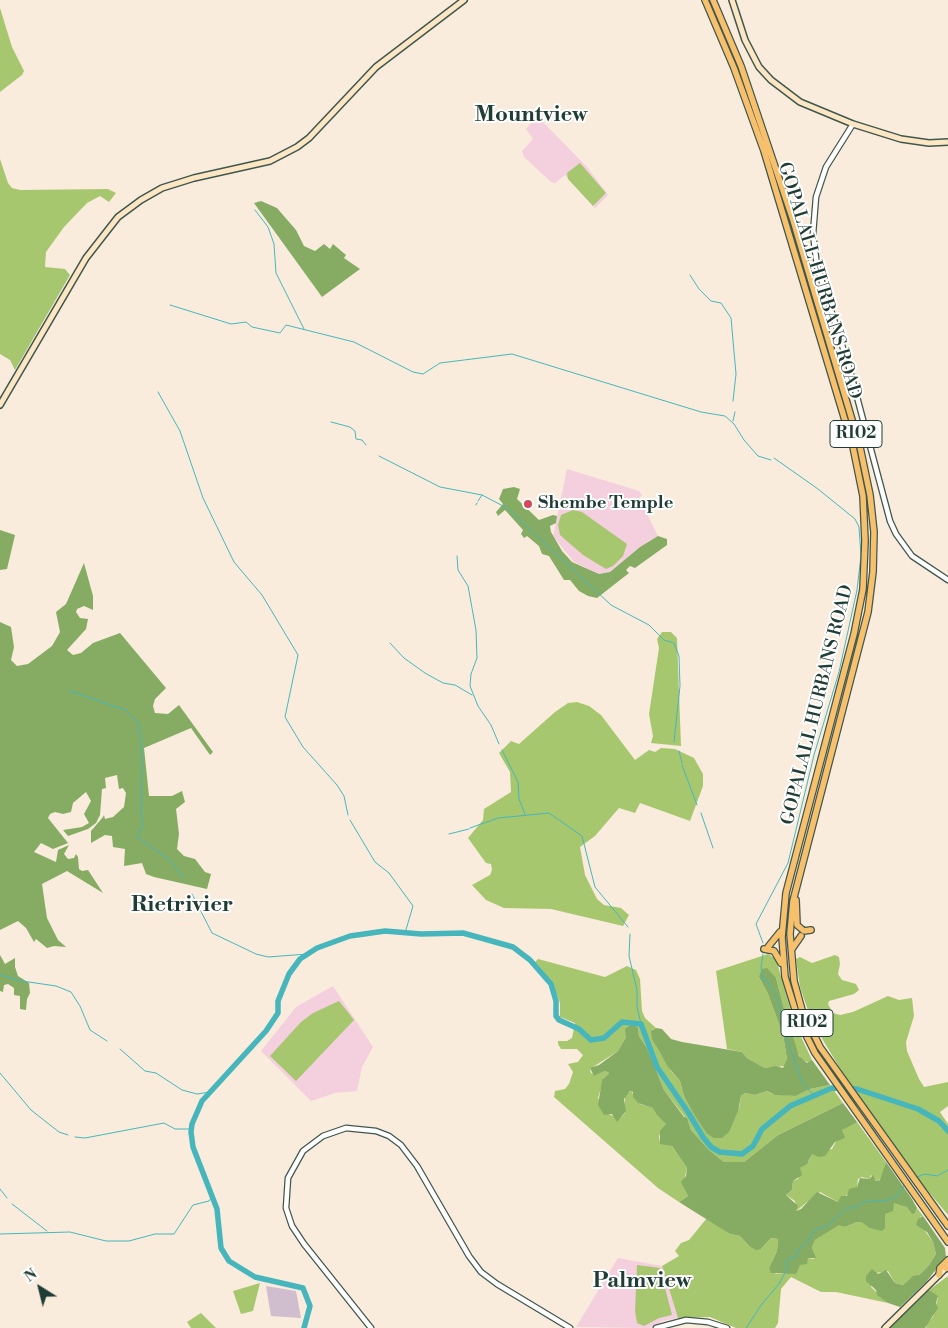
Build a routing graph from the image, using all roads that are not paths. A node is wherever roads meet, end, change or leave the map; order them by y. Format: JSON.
{"nodes":[{"id":1,"x":464,"y":0,"type":"edge"},
{"id":2,"x":705,"y":0,"type":"edge"},
{"id":3,"x":713,"y":0,"type":"edge"},
{"id":4,"x":732,"y":0,"type":"edge"},
{"id":5,"x":853,"y":124,"type":"junction"},
{"id":6,"x":948,"y":142,"type":"edge"},
{"id":7,"x":0,"y":405,"type":"edge"},
{"id":8,"x":948,"y":580,"type":"edge"},
{"id":9,"x":797,"y":880,"type":"junction"},
{"id":10,"x":782,"y":921,"type":"junction"},
{"id":11,"x":810,"y":930,"type":"dead end"},
{"id":12,"x":801,"y":936,"type":"dead end"},
{"id":13,"x":791,"y":954,"type":"junction"},
{"id":14,"x":785,"y":977,"type":"junction"},
{"id":15,"x":941,"y":1216,"type":"junction"},
{"id":16,"x":948,"y":1222,"type":"edge"},
{"id":17,"x":948,"y":1226,"type":"edge"},
{"id":18,"x":947,"y":1242,"type":"edge"},
{"id":19,"x":948,"y":1265,"type":"edge"},
{"id":20,"x":939,"y":1275,"type":"joint"},
{"id":21,"x":371,"y":1328,"type":"edge"},
{"id":22,"x":570,"y":1328,"type":"edge"},
{"id":23,"x":656,"y":1328,"type":"edge"},
{"id":24,"x":727,"y":1328,"type":"edge"},
{"id":25,"x":885,"y":1328,"type":"edge"}],
"edges":[{"from":1,"to":7,"type":"main road"},
{"from":2,"to":10,"type":"main road","name":"GOPALALL HURBANS ROAD","number":"R102"},
{"from":3,"to":9,"type":"main road","name":"GOPALALL HURBANS ROAD","number":"R102"},
{"from":4,"to":5,"type":"main road"},
{"from":5,"to":6,"type":"main road"},
{"from":5,"to":8,"type":"street"},
{"from":9,"to":11,"type":"main road"},
{"from":9,"to":13,"type":"main road","name":"GOPALALL HURBANS ROAD","number":"R102"},
{"from":10,"to":14,"type":"main road","name":"GOPALALL HURBANS ROAD","number":"R102"},
{"from":10,"to":14,"type":"main road"},
{"from":12,"to":13,"type":"main road"},
{"from":13,"to":15,"type":"main road","name":"GOPALALL HURBANS ROAD","number":"R102"},
{"from":14,"to":18,"type":"main road","name":"GOPALALL HURBANS ROAD","number":"R102"},
{"from":15,"to":16,"type":"main road"},
{"from":15,"to":17,"type":"main road","name":"GOPALALL HURBANS ROAD","number":"R102"},
{"from":19,"to":20,"type":"main road"},
{"from":20,"to":25,"type":"main road"},
{"from":21,"to":22,"type":"street"},
{"from":23,"to":24,"type":"street"}]}
